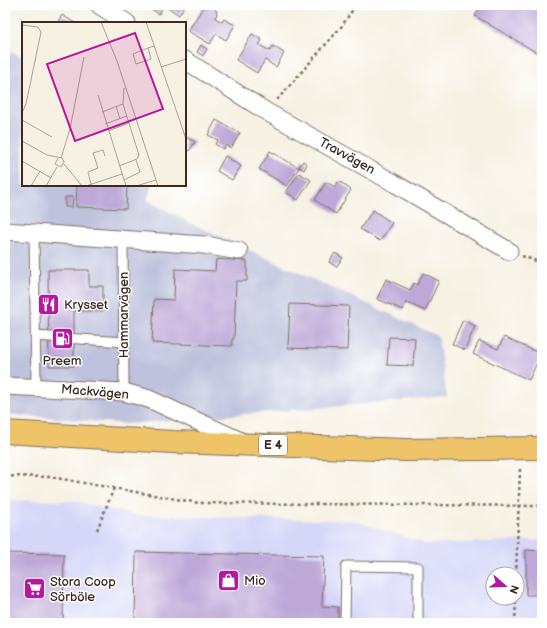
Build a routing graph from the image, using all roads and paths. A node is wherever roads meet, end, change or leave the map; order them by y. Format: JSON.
{"nodes":[{"id":1,"x":99,"y":5,"type":"edge"},
{"id":2,"x":356,"y":5,"type":"edge"},
{"id":3,"x":125,"y":22,"type":"edge"},
{"id":4,"x":186,"y":61,"type":"edge"},
{"id":5,"x":267,"y":112,"type":"junction"},
{"id":6,"x":5,"y":231,"type":"edge"},
{"id":7,"x":34,"y":232,"type":"junction"},
{"id":8,"x":123,"y":239,"type":"junction"},
{"id":9,"x":239,"y":251,"type":"dead end"},
{"id":10,"x":509,"y":251,"type":"joint"},
{"id":11,"x":542,"y":263,"type":"edge"},
{"id":12,"x":35,"y":336,"type":"junction"},
{"id":13,"x":124,"y":342,"type":"junction"},
{"id":14,"x":5,"y":386,"type":"edge"},
{"id":15,"x":36,"y":387,"type":"junction"},
{"id":16,"x":124,"y":392,"type":"junction"},
{"id":17,"x":5,"y":432,"type":"edge"},
{"id":18,"x":247,"y":444,"type":"junction"},
{"id":19,"x":542,"y":448,"type":"edge"},
{"id":20,"x":520,"y":469,"type":"dead end"},
{"id":21,"x":5,"y":476,"type":"edge"},
{"id":22,"x":114,"y":488,"type":"junction"},
{"id":23,"x":519,"y":506,"type":"junction"},
{"id":24,"x":542,"y":506,"type":"edge"},
{"id":25,"x":97,"y":530,"type":"dead end"},
{"id":26,"x":516,"y":566,"type":"edge"},
{"id":27,"x":516,"y":606,"type":"edge"},
{"id":28,"x":345,"y":623,"type":"edge"},
{"id":29,"x":418,"y":623,"type":"edge"},
{"id":30,"x":515,"y":623,"type":"edge"}],
"edges":[{"from":1,"to":3,"type":"street"},
{"from":2,"to":5,"type":"path"},
{"from":4,"to":5,"type":"street","name":"Travvägen"},
{"from":5,"to":10,"type":"street","name":"Travvägen"},
{"from":6,"to":7,"type":"street"},
{"from":7,"to":8,"type":"street"},
{"from":7,"to":12,"type":"lane"},
{"from":8,"to":9,"type":"street"},
{"from":8,"to":13,"type":"lane","name":"Hammarvägen"},
{"from":10,"to":11,"type":"path"},
{"from":12,"to":13,"type":"lane"},
{"from":12,"to":15,"type":"lane"},
{"from":13,"to":16,"type":"lane","name":"Hammarvägen"},
{"from":14,"to":15,"type":"street","name":"Mackvägen"},
{"from":15,"to":16,"type":"street","name":"Mackvägen"},
{"from":16,"to":18,"type":"street","name":"Mackvägen"},
{"from":17,"to":18,"type":"highway","number":"E 4"},
{"from":18,"to":19,"type":"highway","number":"E 4"},
{"from":20,"to":23,"type":"path"},
{"from":21,"to":22,"type":"path"},
{"from":22,"to":23,"type":"path"},
{"from":22,"to":25,"type":"path"},
{"from":23,"to":24,"type":"path"},
{"from":23,"to":26,"type":"path"},
{"from":27,"to":30,"type":"path"},
{"from":28,"to":29,"type":"lane"}]}
